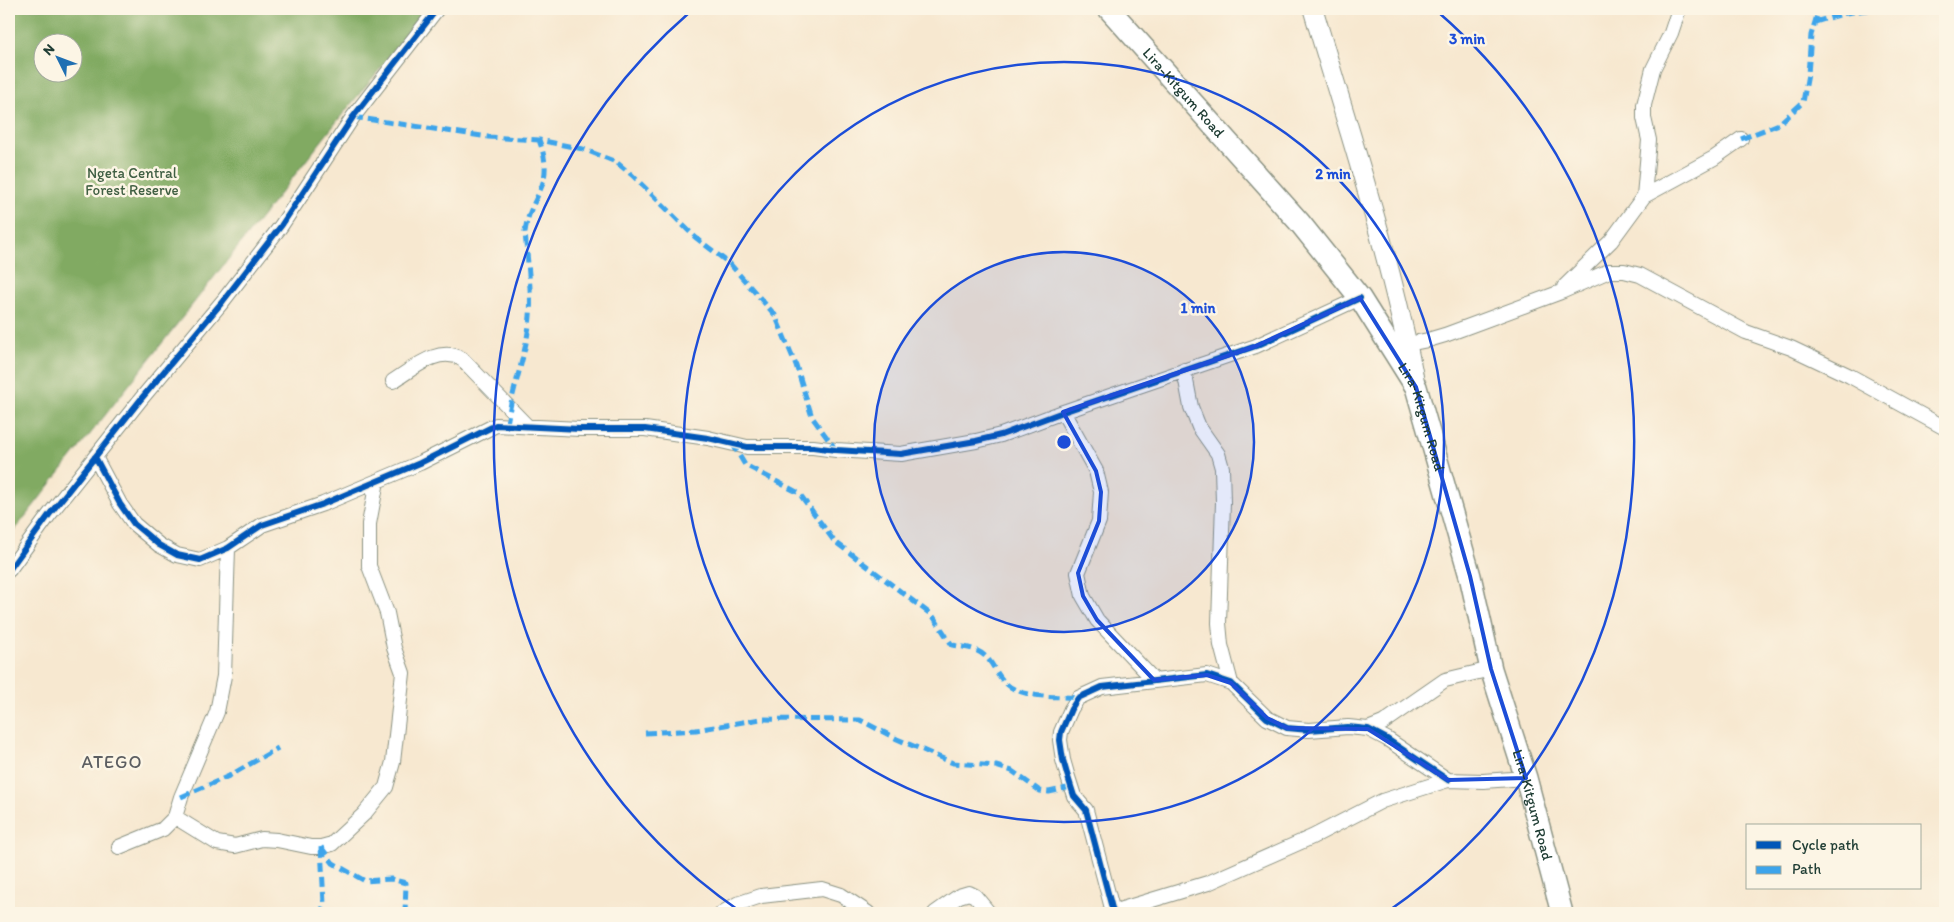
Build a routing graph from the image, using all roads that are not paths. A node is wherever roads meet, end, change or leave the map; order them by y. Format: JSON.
{"nodes":[{"id":1,"x":436,"y":9,"type":"edge"},
{"id":2,"x":1109,"y":9,"type":"edge"},
{"id":3,"x":1313,"y":9,"type":"edge"},
{"id":4,"x":1679,"y":9,"type":"edge"},
{"id":5,"x":1741,"y":139,"type":"dead end"},
{"id":6,"x":1644,"y":196,"type":"junction"},
{"id":7,"x":1560,"y":292,"type":"junction"},
{"id":8,"x":1360,"y":298,"type":"junction"},
{"id":9,"x":1408,"y":344,"type":"junction"},
{"id":10,"x":1184,"y":370,"type":"junction"},
{"id":11,"x":393,"y":381,"type":"dead end"},
{"id":12,"x":1416,"y":388,"type":"junction"},
{"id":13,"x":1063,"y":412,"type":"junction"},
{"id":14,"x":528,"y":427,"type":"junction"},
{"id":15,"x":1945,"y":428,"type":"edge"},
{"id":16,"x":95,"y":457,"type":"junction"},
{"id":17,"x":377,"y":481,"type":"junction"},
{"id":18,"x":228,"y":548,"type":"junction"},
{"id":19,"x":9,"y":570,"type":"edge"},
{"id":20,"x":1491,"y":669,"type":"junction"},
{"id":21,"x":1154,"y":680,"type":"junction"},
{"id":22,"x":1231,"y":683,"type":"junction"},
{"id":23,"x":1368,"y":730,"type":"junction"},
{"id":24,"x":1526,"y":778,"type":"junction"},
{"id":25,"x":1448,"y":780,"type":"junction"},
{"id":26,"x":175,"y":817,"type":"junction"},
{"id":27,"x":119,"y":847,"type":"dead end"},
{"id":28,"x":1111,"y":912,"type":"edge"},
{"id":29,"x":722,"y":913,"type":"edge"},
{"id":30,"x":868,"y":913,"type":"edge"},
{"id":31,"x":935,"y":913,"type":"edge"},
{"id":32,"x":989,"y":913,"type":"edge"},
{"id":33,"x":1562,"y":913,"type":"edge"}],
"edges":[{"from":1,"to":16,"type":"street"},
{"from":2,"to":8,"type":"main road","name":"Lira-Kitgum Road"},
{"from":3,"to":9,"type":"main road"},
{"from":4,"to":6,"type":"street"},
{"from":5,"to":6,"type":"street"},
{"from":6,"to":7,"type":"street"},
{"from":7,"to":9,"type":"street"},
{"from":7,"to":15,"type":"street"},
{"from":8,"to":10,"type":"street"},
{"from":8,"to":12,"type":"main road","name":"Lira-Kitgum Road"},
{"from":9,"to":12,"type":"main road"},
{"from":10,"to":13,"type":"street"},
{"from":10,"to":22,"type":"street"},
{"from":11,"to":14,"type":"street"},
{"from":12,"to":20,"type":"main road","name":"Lira-Kitgum Road"},
{"from":13,"to":14,"type":"street"},
{"from":13,"to":21,"type":"street"},
{"from":14,"to":17,"type":"street"},
{"from":16,"to":18,"type":"street"},
{"from":16,"to":19,"type":"street"},
{"from":17,"to":18,"type":"street"},
{"from":17,"to":26,"type":"street"},
{"from":18,"to":26,"type":"street"},
{"from":20,"to":23,"type":"street"},
{"from":20,"to":24,"type":"main road","name":"Lira-Kitgum Road"},
{"from":21,"to":22,"type":"street"},
{"from":21,"to":28,"type":"street"},
{"from":22,"to":23,"type":"street"},
{"from":23,"to":25,"type":"street"},
{"from":24,"to":25,"type":"street"},
{"from":24,"to":33,"type":"main road","name":"Lira-Kitgum Road"},
{"from":25,"to":28,"type":"street"},
{"from":26,"to":27,"type":"street"},
{"from":29,"to":30,"type":"street"},
{"from":31,"to":32,"type":"street"}]}
